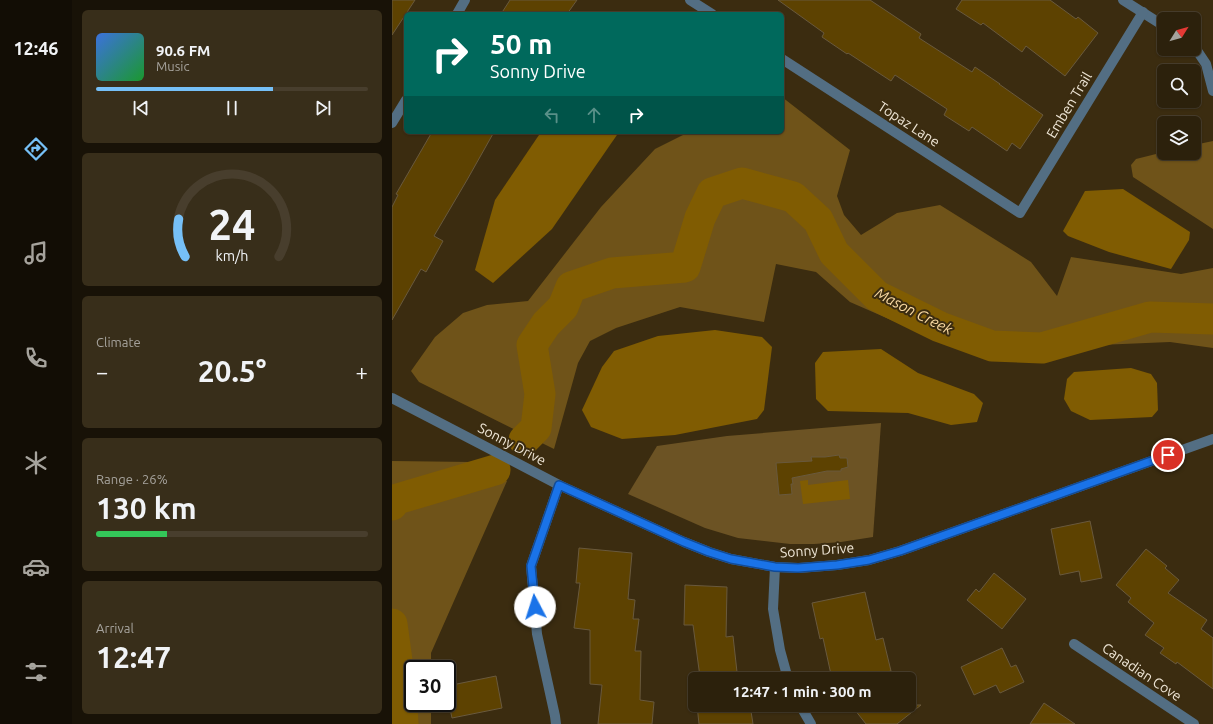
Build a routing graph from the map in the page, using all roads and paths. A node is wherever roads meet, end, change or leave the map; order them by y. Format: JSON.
{"nodes":[{"id":1,"x":465,"y":0,"type":"edge"},
{"id":2,"x":690,"y":0,"type":"edge"},
{"id":3,"x":1123,"y":0,"type":"edge"},
{"id":4,"x":458,"y":12,"type":"edge"},
{"id":5,"x":709,"y":12,"type":"edge"},
{"id":6,"x":1143,"y":12,"type":"junction"},
{"id":7,"x":1157,"y":21,"type":"edge"},
{"id":8,"x":1201,"y":56,"type":"edge"},
{"id":9,"x":784,"y":60,"type":"edge"},
{"id":10,"x":1212,"y":91,"type":"edge"},
{"id":11,"x":404,"y":103,"type":"edge"},
{"id":12,"x":392,"y":123,"type":"edge"},
{"id":13,"x":1020,"y":213,"type":"joint"},
{"id":14,"x":392,"y":398,"type":"edge"},
{"id":15,"x":1213,"y":439,"type":"edge"},
{"id":16,"x":559,"y":485,"type":"junction"},
{"id":17,"x":775,"y":567,"type":"junction"},
{"id":18,"x":1074,"y":644,"type":"dead end"},
{"id":19,"x":786,"y":672,"type":"edge"},
{"id":20,"x":804,"y":712,"type":"edge"},
{"id":21,"x":556,"y":724,"type":"edge"},
{"id":22,"x":811,"y":724,"type":"edge"},
{"id":23,"x":1194,"y":724,"type":"edge"}],
"edges":[{"from":1,"to":4,"type":"street"},
{"from":2,"to":5,"type":"street"},
{"from":3,"to":6,"type":"street"},
{"from":6,"to":7,"type":"street"},
{"from":6,"to":13,"type":"street","name":"Emben Trail"},
{"from":8,"to":10,"type":"street"},
{"from":9,"to":13,"type":"street","name":"Topaz Lane"},
{"from":11,"to":12,"type":"street"},
{"from":14,"to":16,"type":"street","name":"Sonny Drive"},
{"from":15,"to":17,"type":"street","name":"Sonny Drive"},
{"from":16,"to":17,"type":"street","name":"Sonny Drive"},
{"from":16,"to":21,"type":"street"},
{"from":17,"to":19,"type":"street"},
{"from":18,"to":23,"type":"street","name":"Canadian Cove"},
{"from":20,"to":22,"type":"street"}]}
